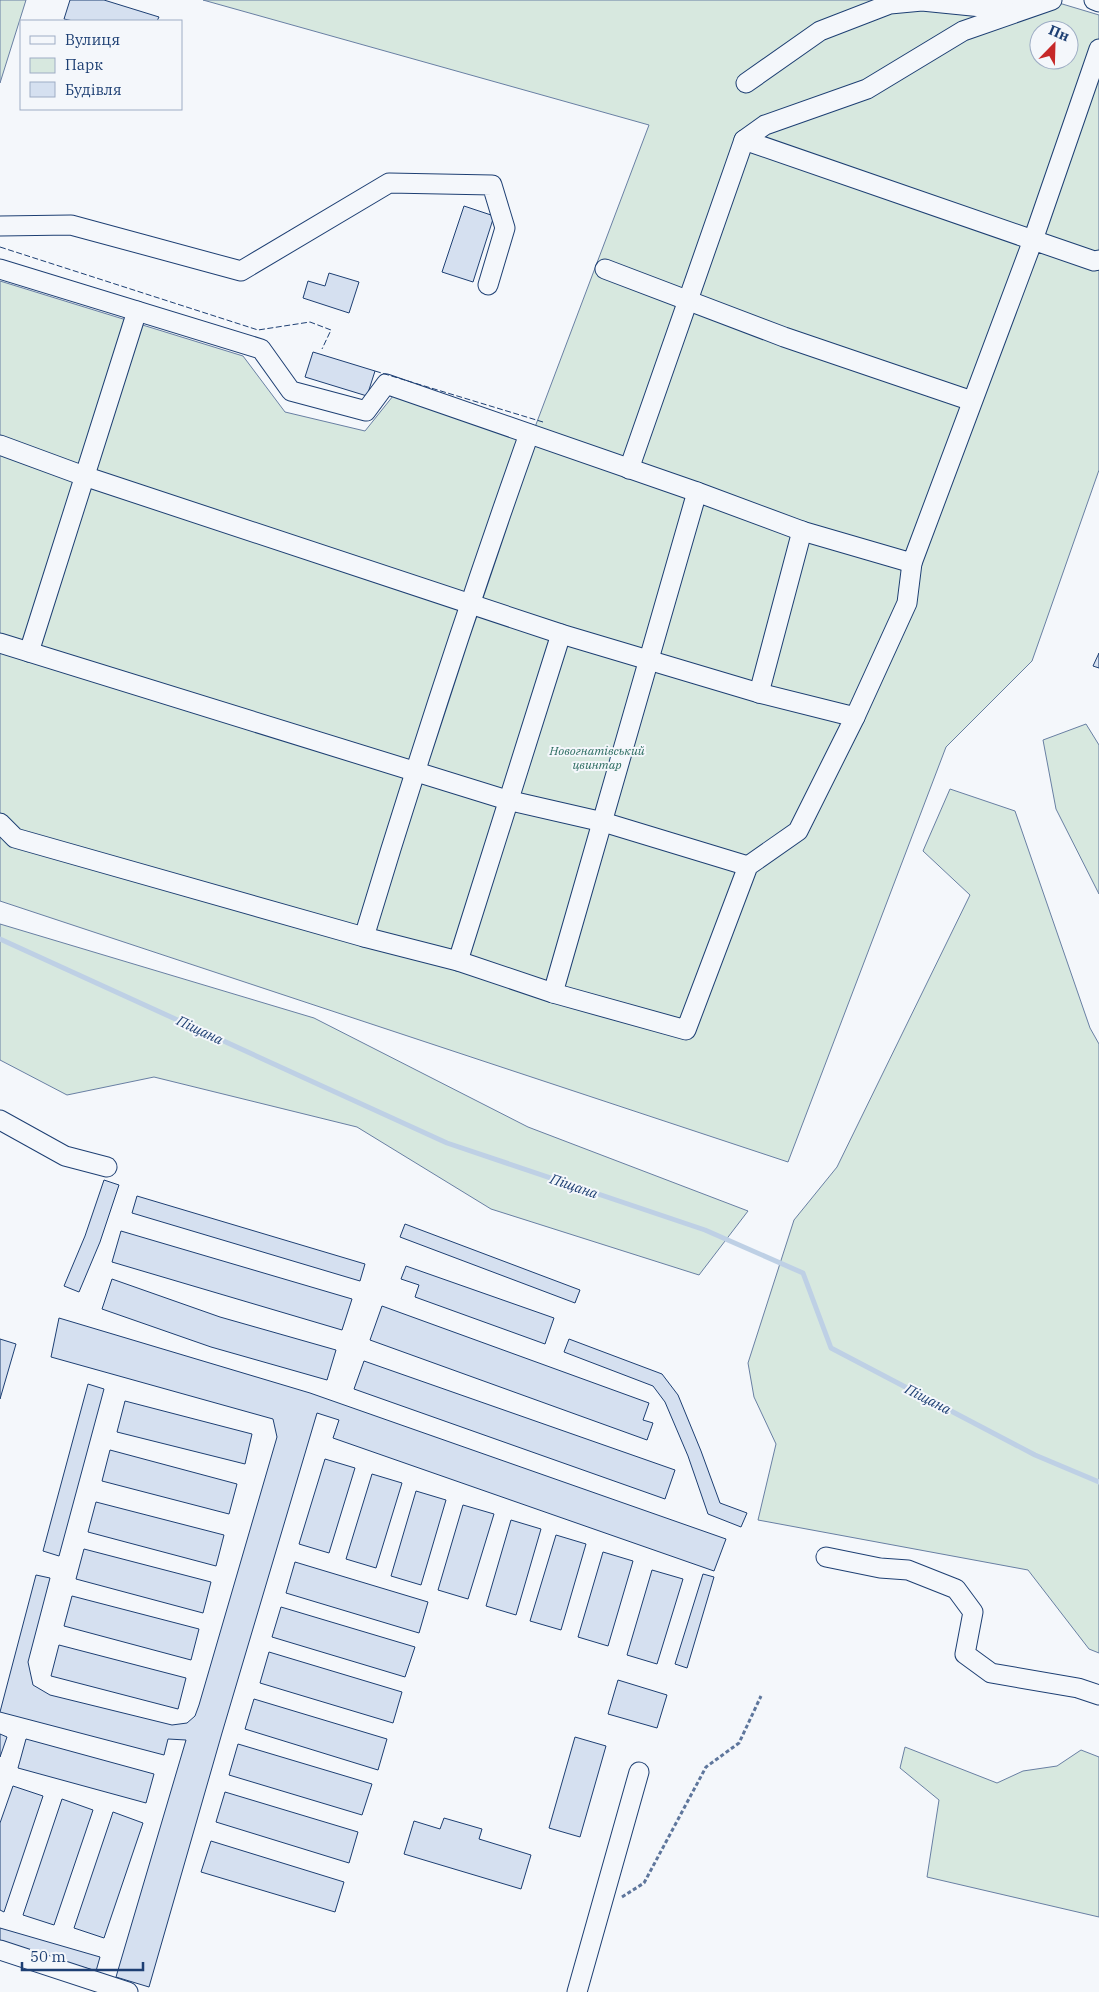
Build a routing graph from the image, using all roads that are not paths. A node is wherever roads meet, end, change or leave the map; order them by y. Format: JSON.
{"nodes":[{"id":1,"x":1041,"y":0,"type":"edge"},
{"id":2,"x":1052,"y":0,"type":"edge"},
{"id":3,"x":1094,"y":0,"type":"edge"},
{"id":4,"x":1099,"y":2,"type":"edge"},
{"id":5,"x":1099,"y":49,"type":"edge"},
{"id":6,"x":746,"y":83,"type":"dead end"},
{"id":7,"x":744,"y":140,"type":"junction"},
{"id":8,"x":0,"y":226,"type":"edge"},
{"id":9,"x":1033,"y":240,"type":"junction"},
{"id":10,"x":1099,"y":260,"type":"edge"},
{"id":11,"x":0,"y":269,"type":"edge"},
{"id":12,"x":605,"y":269,"type":"dead end"},
{"id":13,"x":488,"y":285,"type":"dead end"},
{"id":14,"x":687,"y":302,"type":"junction"},
{"id":15,"x":137,"y":311,"type":"junction"},
{"id":16,"x":972,"y":401,"type":"junction"},
{"id":17,"x":529,"y":434,"type":"junction"},
{"id":18,"x":0,"y":445,"type":"edge"},
{"id":19,"x":629,"y":469,"type":"junction"},
{"id":20,"x":84,"y":476,"type":"junction"},
{"id":21,"x":697,"y":492,"type":"junction"},
{"id":22,"x":802,"y":531,"type":"junction"},
{"id":23,"x":912,"y":563,"type":"junction"},
{"id":24,"x":470,"y":603,"type":"junction"},
{"id":25,"x":561,"y":634,"type":"junction"},
{"id":26,"x":0,"y":643,"type":"edge"},
{"id":27,"x":29,"y":652,"type":"junction"},
{"id":28,"x":648,"y":658,"type":"junction"},
{"id":29,"x":759,"y":693,"type":"junction"},
{"id":30,"x":855,"y":717,"type":"junction"},
{"id":31,"x":414,"y":771,"type":"junction"},
{"id":32,"x":508,"y":800,"type":"junction"},
{"id":33,"x":603,"y":822,"type":"junction"},
{"id":34,"x":0,"y":823,"type":"edge"},
{"id":35,"x":748,"y":866,"type":"junction"},
{"id":36,"x":364,"y":937,"type":"junction"},
{"id":37,"x":458,"y":961,"type":"junction"},
{"id":38,"x":553,"y":993,"type":"junction"},
{"id":39,"x":0,"y":1120,"type":"edge"},
{"id":40,"x":107,"y":1167,"type":"dead end"},
{"id":41,"x":826,"y":1557,"type":"dead end"},
{"id":42,"x":1099,"y":1695,"type":"edge"},
{"id":43,"x":639,"y":1772,"type":"dead end"},
{"id":44,"x":0,"y":1950,"type":"edge"},
{"id":45,"x":128,"y":1992,"type":"edge"},
{"id":46,"x":577,"y":1992,"type":"edge"}],
"edges":[{"from":1,"to":6,"type":"street"},
{"from":2,"to":7,"type":"street"},
{"from":3,"to":4,"type":"street"},
{"from":5,"to":9,"type":"street"},
{"from":7,"to":9,"type":"street"},
{"from":7,"to":14,"type":"street"},
{"from":8,"to":13,"type":"street"},
{"from":9,"to":10,"type":"street"},
{"from":9,"to":16,"type":"street"},
{"from":11,"to":15,"type":"street"},
{"from":12,"to":14,"type":"street"},
{"from":14,"to":16,"type":"street"},
{"from":14,"to":19,"type":"street"},
{"from":15,"to":17,"type":"street"},
{"from":15,"to":20,"type":"street"},
{"from":16,"to":23,"type":"street"},
{"from":17,"to":19,"type":"street"},
{"from":17,"to":24,"type":"street"},
{"from":18,"to":20,"type":"street"},
{"from":19,"to":21,"type":"street"},
{"from":20,"to":24,"type":"street"},
{"from":20,"to":27,"type":"street"},
{"from":21,"to":22,"type":"street"},
{"from":21,"to":28,"type":"street"},
{"from":22,"to":23,"type":"street"},
{"from":22,"to":29,"type":"street"},
{"from":23,"to":30,"type":"street"},
{"from":24,"to":25,"type":"street"},
{"from":24,"to":31,"type":"street"},
{"from":25,"to":28,"type":"street"},
{"from":25,"to":32,"type":"street"},
{"from":26,"to":27,"type":"street"},
{"from":27,"to":31,"type":"street"},
{"from":28,"to":29,"type":"street"},
{"from":28,"to":33,"type":"street"},
{"from":29,"to":30,"type":"street"},
{"from":30,"to":35,"type":"street"},
{"from":31,"to":32,"type":"street"},
{"from":31,"to":36,"type":"street"},
{"from":32,"to":33,"type":"street"},
{"from":32,"to":37,"type":"street"},
{"from":33,"to":35,"type":"street"},
{"from":33,"to":38,"type":"street"},
{"from":34,"to":36,"type":"street"},
{"from":35,"to":38,"type":"street"},
{"from":36,"to":37,"type":"street"},
{"from":37,"to":38,"type":"street"},
{"from":39,"to":40,"type":"street"},
{"from":41,"to":42,"type":"street"},
{"from":43,"to":46,"type":"street"},
{"from":44,"to":45,"type":"street"}]}
